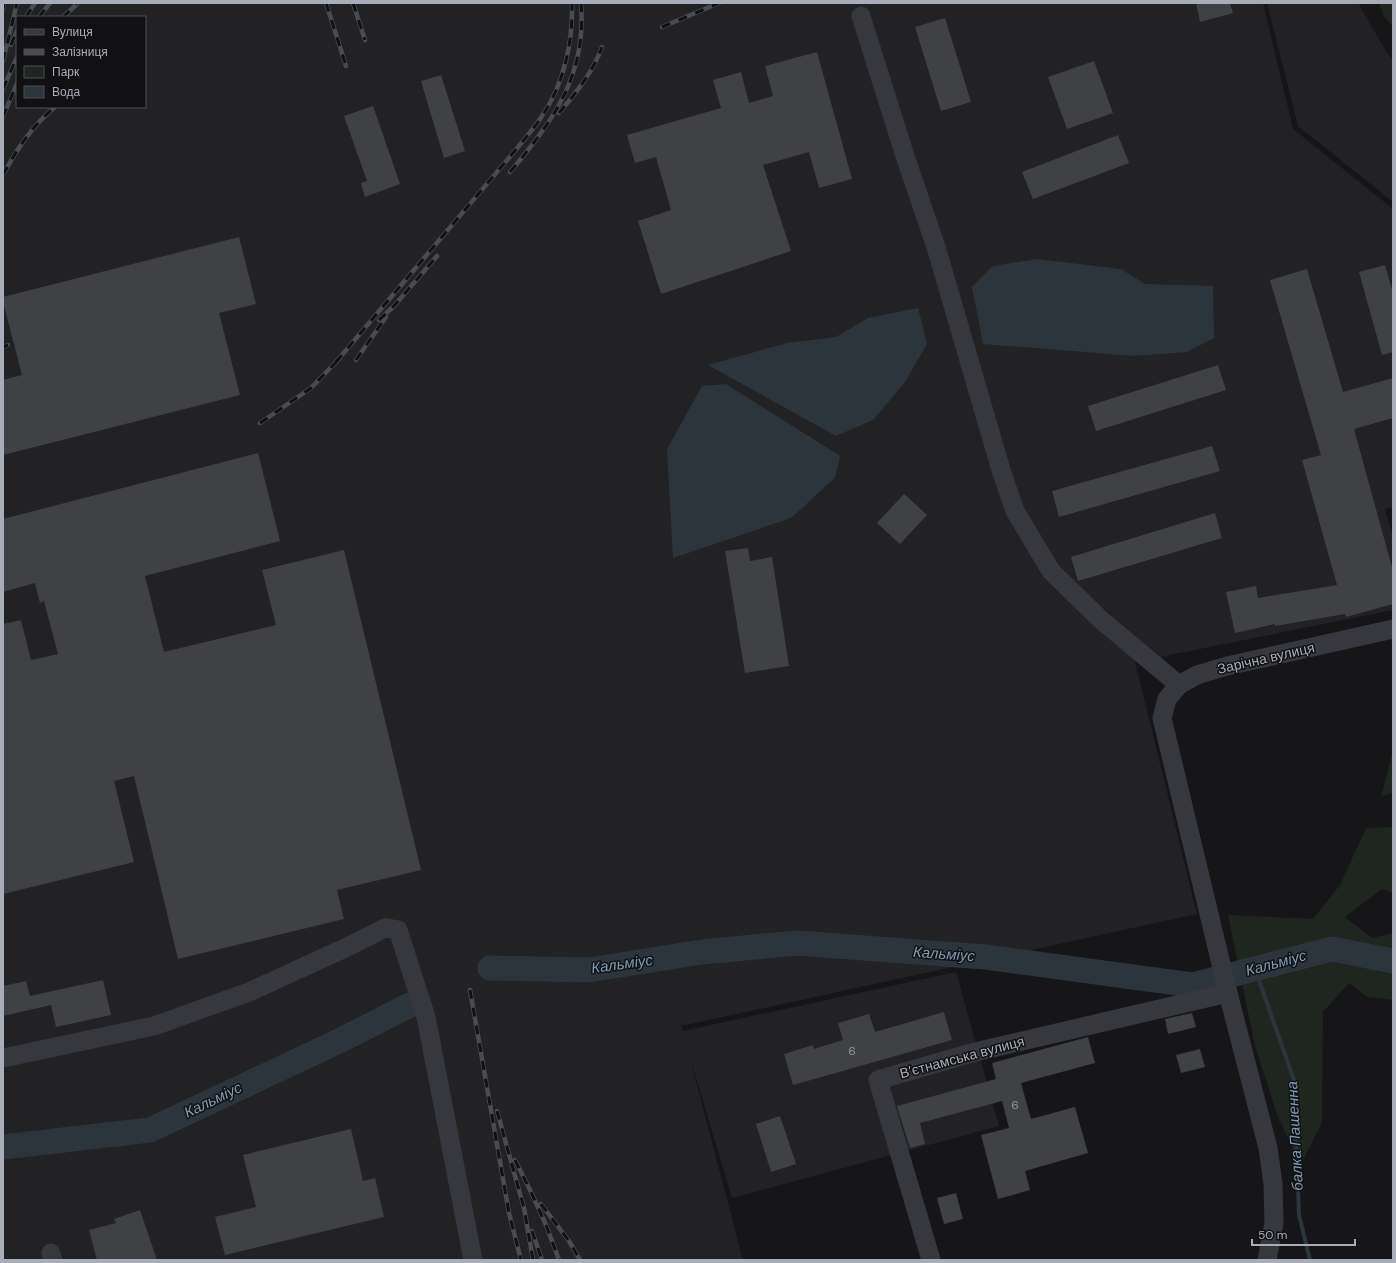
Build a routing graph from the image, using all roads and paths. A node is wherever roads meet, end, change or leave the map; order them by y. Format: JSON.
{"nodes":[{"id":1,"x":861,"y":16,"type":"dead end"},
{"id":2,"x":1393,"y":629,"type":"edge"},
{"id":3,"x":1179,"y":685,"type":"junction"},
{"id":4,"x":1228,"y":993,"type":"junction"},
{"id":5,"x":3,"y":1058,"type":"edge"},
{"id":6,"x":473,"y":1260,"type":"edge"},
{"id":7,"x":931,"y":1260,"type":"edge"},
{"id":8,"x":1267,"y":1260,"type":"edge"}],
"edges":[{"from":1,"to":3,"type":"street"},
{"from":2,"to":3,"type":"street","name":"Зарічна вулиця"},
{"from":3,"to":4,"type":"street","name":"Зарічна вулиця"},
{"from":4,"to":7,"type":"street","name":"В’єтнамська вулиця"},
{"from":4,"to":8,"type":"street"},
{"from":5,"to":6,"type":"street"}]}
